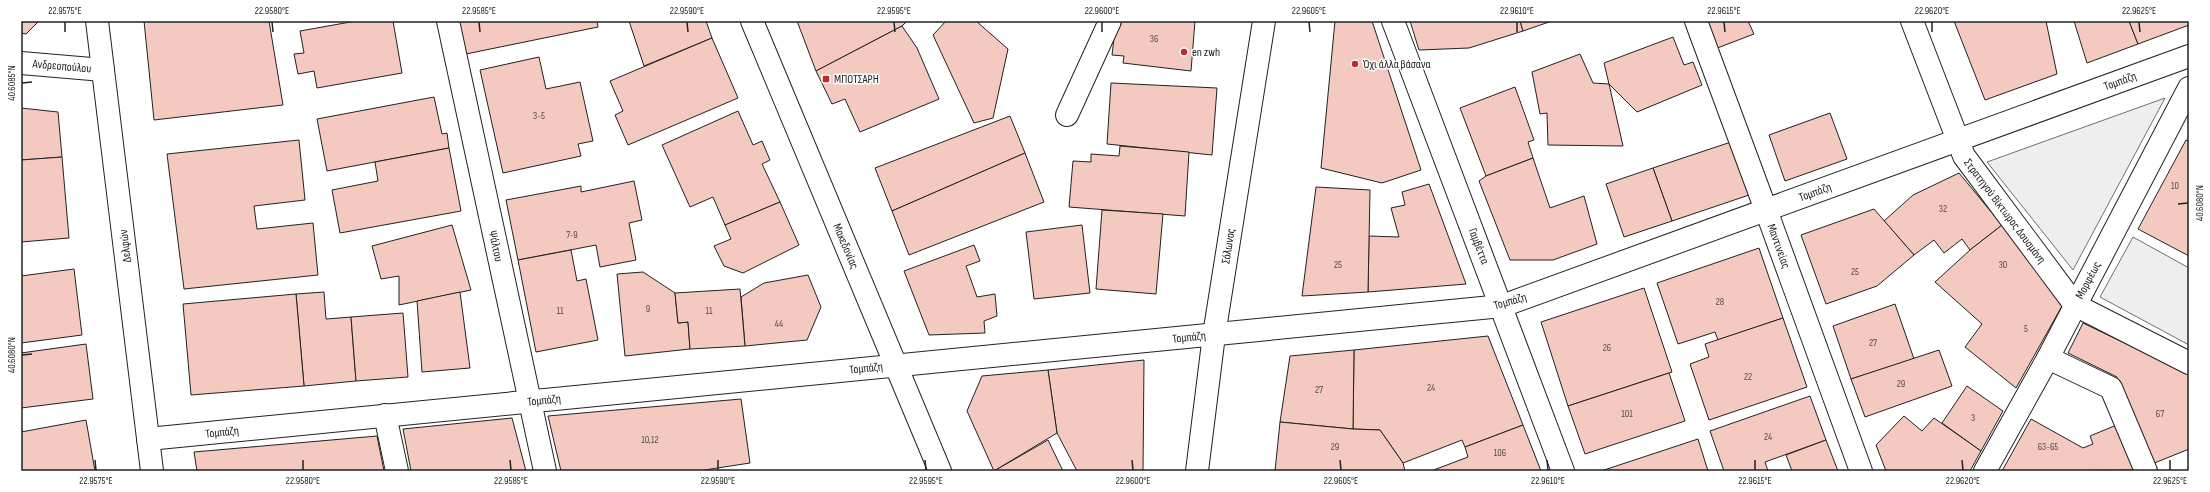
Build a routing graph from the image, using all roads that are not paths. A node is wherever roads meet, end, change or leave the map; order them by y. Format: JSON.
{"nodes":[{"id":1,"x":97,"y":21,"type":"edge"},
{"id":2,"x":448,"y":21,"type":"edge"},
{"id":3,"x":752,"y":21,"type":"edge"},
{"id":4,"x":1110,"y":21,"type":"edge"},
{"id":5,"x":1264,"y":21,"type":"edge"},
{"id":6,"x":1393,"y":21,"type":"edge"},
{"id":7,"x":1696,"y":21,"type":"edge"},
{"id":8,"x":1912,"y":21,"type":"edge"},
{"id":9,"x":2189,"y":56,"type":"edge"},
{"id":10,"x":21,"y":62,"type":"edge"},
{"id":11,"x":103,"y":70,"type":"junction"},
{"id":12,"x":2189,"y":88,"type":"edge"},
{"id":13,"x":1067,"y":115,"type":"dead end"},
{"id":14,"x":1958,"y":140,"type":"junction"},
{"id":15,"x":1766,"y":210,"type":"junction"},
{"id":16,"x":2075,"y":305,"type":"junction"},
{"id":17,"x":1502,"y":306,"type":"junction"},
{"id":18,"x":1214,"y":335,"type":"junction"},
{"id":19,"x":2048,"y":358,"type":"junction"},
{"id":20,"x":2189,"y":363,"type":"edge"},
{"id":21,"x":896,"y":366,"type":"junction"},
{"id":22,"x":530,"y":402,"type":"junction"},
{"id":23,"x":385,"y":415,"type":"junction"},
{"id":24,"x":148,"y":439,"type":"junction"},
{"id":25,"x":152,"y":471,"type":"edge"},
{"id":26,"x":397,"y":471,"type":"edge"},
{"id":27,"x":545,"y":471,"type":"edge"},
{"id":28,"x":940,"y":471,"type":"edge"},
{"id":29,"x":1197,"y":471,"type":"edge"},
{"id":30,"x":1563,"y":471,"type":"edge"},
{"id":31,"x":1861,"y":471,"type":"edge"},
{"id":32,"x":1985,"y":471,"type":"edge"},
{"id":33,"x":2146,"y":471,"type":"edge"}],
"edges":[{"from":1,"to":11,"type":"street","name":"Δελφών"},
{"from":2,"to":22,"type":"street","name":"Ψάλτου"},
{"from":3,"to":21,"type":"street","name":"Μακεδονίας"},
{"from":4,"to":13,"type":"street"},
{"from":5,"to":18,"type":"street","name":"Σόλωνος"},
{"from":6,"to":17,"type":"street","name":"Γαμβέττα"},
{"from":7,"to":15,"type":"street","name":"Μαντινείας"},
{"from":8,"to":14,"type":"street","name":"Στρατηγού Βίκτωρος Δουσμάνη"},
{"from":9,"to":14,"type":"street","name":"Τομπάζη"},
{"from":10,"to":11,"type":"street","name":"Ανδρεοπούλου"},
{"from":11,"to":24,"type":"street","name":"Δελφών"},
{"from":12,"to":16,"type":"street","name":"Μορφέως"},
{"from":14,"to":15,"type":"street","name":"Τομπάζη"},
{"from":14,"to":16,"type":"street","name":"Στρατηγού Βίκτωρος Δουσμάνη"},
{"from":15,"to":17,"type":"street","name":"Τομπάζη"},
{"from":15,"to":31,"type":"street","name":"Μαντινείας"},
{"from":16,"to":19,"type":"street","name":"Μορφέως"},
{"from":16,"to":20,"type":"street"},
{"from":17,"to":18,"type":"street","name":"Τομπάζη"},
{"from":17,"to":30,"type":"street","name":"Γαμβέττα"},
{"from":18,"to":21,"type":"street","name":"Τομπάζη"},
{"from":18,"to":29,"type":"street","name":"Σόλωνος"},
{"from":19,"to":32,"type":"street","name":"Μορφέως"},
{"from":19,"to":33,"type":"street"},
{"from":21,"to":22,"type":"street","name":"Τομπάζη"},
{"from":21,"to":28,"type":"street","name":"Μακεδονίας"},
{"from":22,"to":23,"type":"street","name":"Τομπάζη"},
{"from":22,"to":27,"type":"street","name":"Ψάλτου"},
{"from":23,"to":24,"type":"street","name":"Τομπάζη"},
{"from":23,"to":26,"type":"street"},
{"from":24,"to":25,"type":"street","name":"Δελφών"}]}
